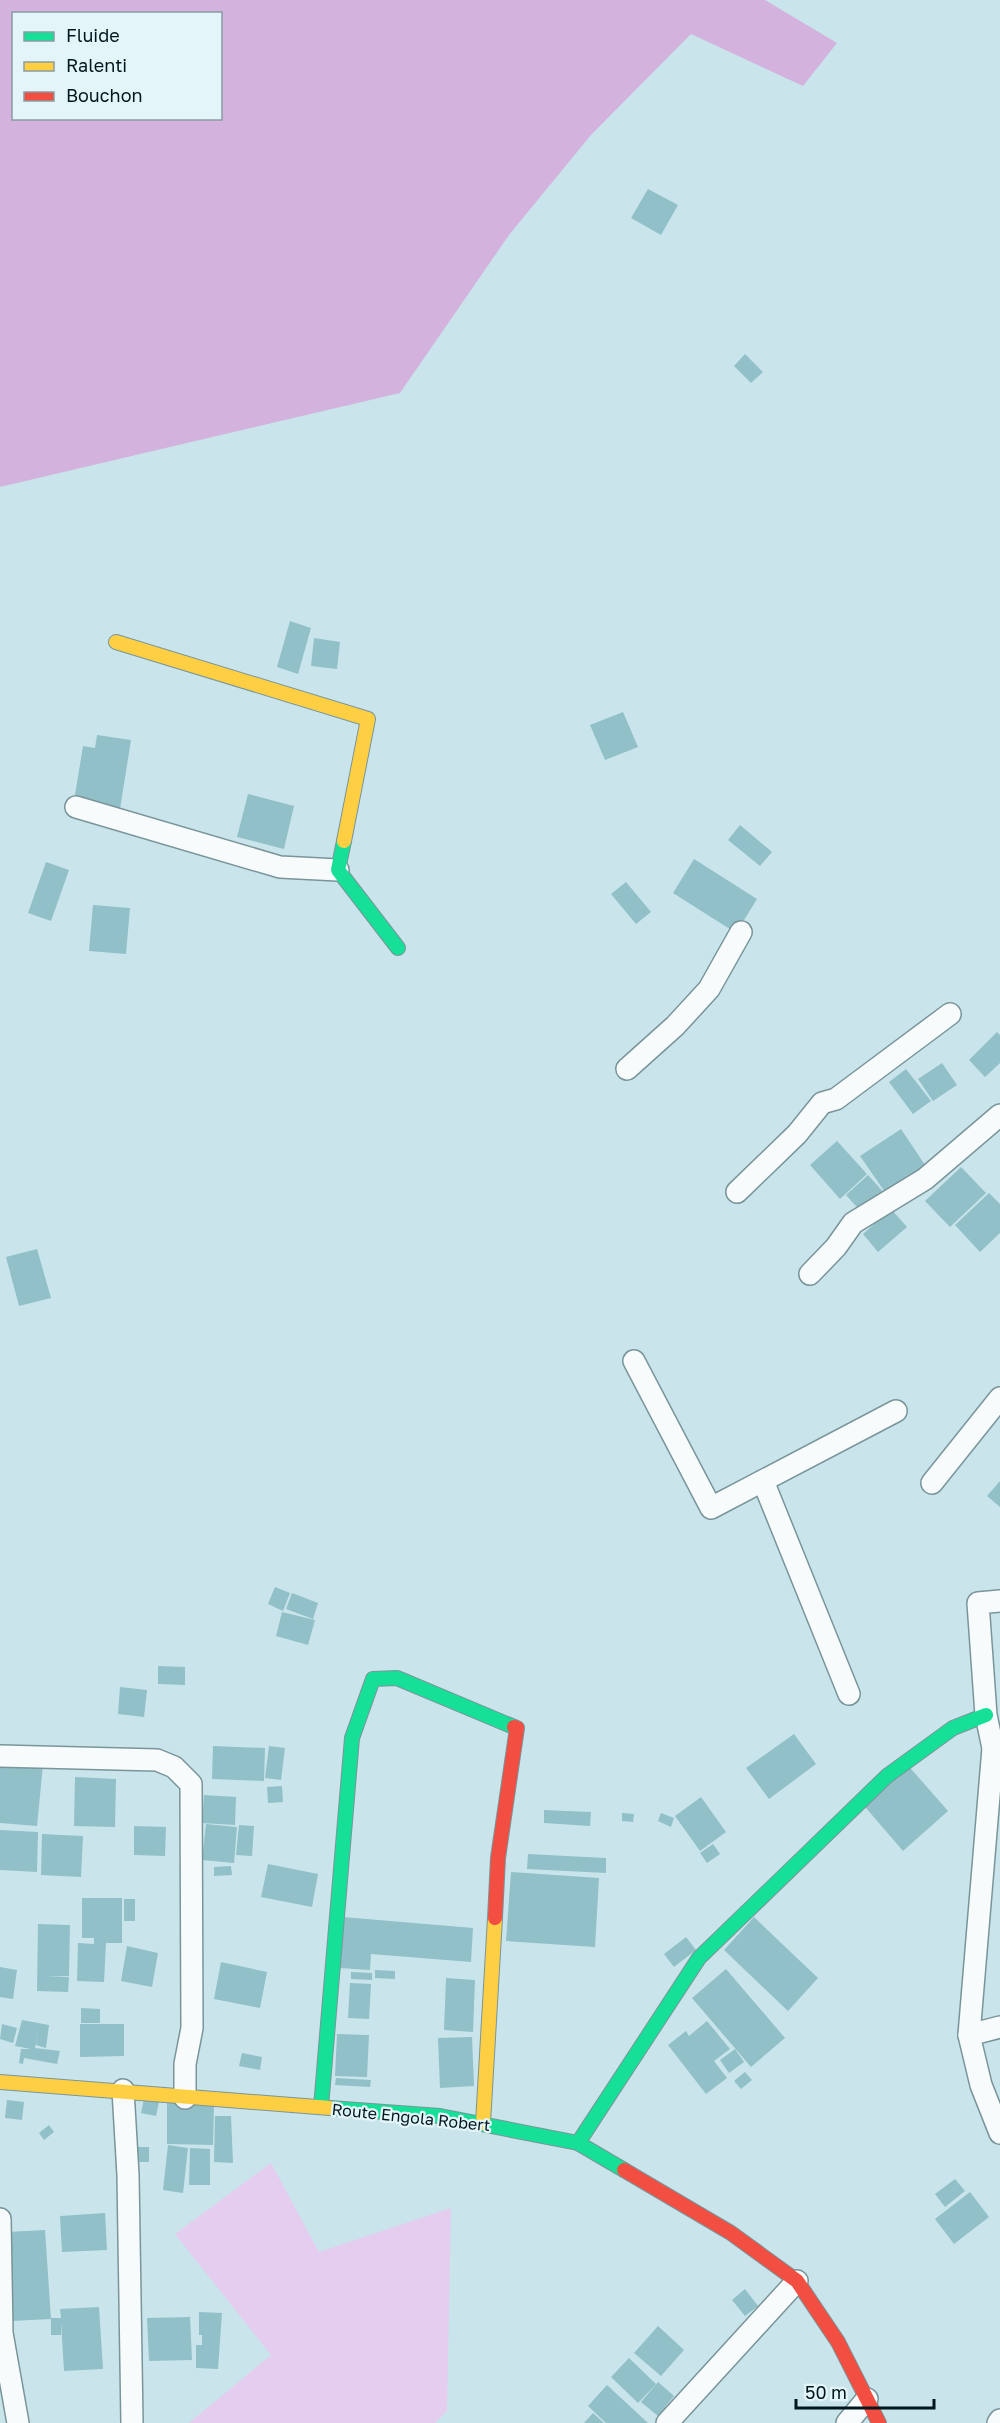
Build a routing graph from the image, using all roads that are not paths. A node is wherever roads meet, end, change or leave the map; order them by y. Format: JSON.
{"nodes":[{"id":1,"x":116,"y":642,"type":"dead end"},
{"id":2,"x":76,"y":807,"type":"dead end"},
{"id":3,"x":338,"y":870,"type":"junction"},
{"id":4,"x":741,"y":932,"type":"dead end"},
{"id":5,"x":398,"y":948,"type":"dead end"},
{"id":6,"x":950,"y":1014,"type":"dead end"},
{"id":7,"x":627,"y":1069,"type":"dead end"},
{"id":8,"x":1000,"y":1115,"type":"edge"},
{"id":9,"x":737,"y":1192,"type":"dead end"},
{"id":10,"x":810,"y":1274,"type":"dead end"},
{"id":11,"x":634,"y":1361,"type":"dead end"},
{"id":12,"x":1000,"y":1398,"type":"edge"},
{"id":13,"x":896,"y":1411,"type":"dead end"},
{"id":14,"x":763,"y":1481,"type":"junction"},
{"id":15,"x":932,"y":1483,"type":"dead end"},
{"id":16,"x":1000,"y":1601,"type":"edge"},
{"id":17,"x":849,"y":1694,"type":"dead end"},
{"id":18,"x":986,"y":1715,"type":"junction"},
{"id":19,"x":996,"y":1748,"type":"edge"},
{"id":20,"x":0,"y":1756,"type":"edge"},
{"id":21,"x":1000,"y":2027,"type":"edge"},
{"id":22,"x":969,"y":2036,"type":"junction"},
{"id":23,"x":0,"y":2082,"type":"edge"},
{"id":24,"x":123,"y":2091,"type":"junction"},
{"id":25,"x":185,"y":2098,"type":"junction"},
{"id":26,"x":321,"y":2107,"type":"junction"},
{"id":27,"x":483,"y":2123,"type":"junction"},
{"id":28,"x":1000,"y":2133,"type":"edge"},
{"id":29,"x":578,"y":2143,"type":"junction"},
{"id":30,"x":0,"y":2219,"type":"edge"},
{"id":31,"x":797,"y":2281,"type":"junction"},
{"id":32,"x":867,"y":2399,"type":"junction"},
{"id":33,"x":18,"y":2423,"type":"edge"},
{"id":34,"x":132,"y":2423,"type":"edge"},
{"id":35,"x":667,"y":2423,"type":"edge"},
{"id":36,"x":847,"y":2423,"type":"edge"},
{"id":37,"x":879,"y":2423,"type":"edge"}],
"edges":[{"from":1,"to":3,"type":"street"},
{"from":2,"to":3,"type":"street"},
{"from":3,"to":5,"type":"street"},
{"from":4,"to":7,"type":"street"},
{"from":6,"to":9,"type":"street"},
{"from":8,"to":10,"type":"street"},
{"from":11,"to":14,"type":"street"},
{"from":12,"to":15,"type":"street"},
{"from":13,"to":14,"type":"street"},
{"from":14,"to":17,"type":"street"},
{"from":16,"to":18,"type":"street"},
{"from":18,"to":19,"type":"street"},
{"from":18,"to":29,"type":"street"},
{"from":19,"to":22,"type":"street"},
{"from":20,"to":25,"type":"street"},
{"from":21,"to":22,"type":"street"},
{"from":22,"to":28,"type":"street"},
{"from":23,"to":24,"type":"street","name":"Route Engola Robert"},
{"from":24,"to":25,"type":"street","name":"Route Engola Robert"},
{"from":24,"to":34,"type":"street"},
{"from":25,"to":26,"type":"street","name":"Route Engola Robert"},
{"from":26,"to":27,"type":"street","name":"Route Engola Robert"},
{"from":26,"to":27,"type":"street"},
{"from":27,"to":29,"type":"street","name":"Route Engola Robert"},
{"from":29,"to":31,"type":"street","name":"Route Engola Robert"},
{"from":30,"to":33,"type":"street"},
{"from":31,"to":32,"type":"street","name":"Route Engola Robert"},
{"from":31,"to":35,"type":"street"},
{"from":32,"to":36,"type":"street"},
{"from":32,"to":37,"type":"street","name":"Route Engola Robert"}]}
